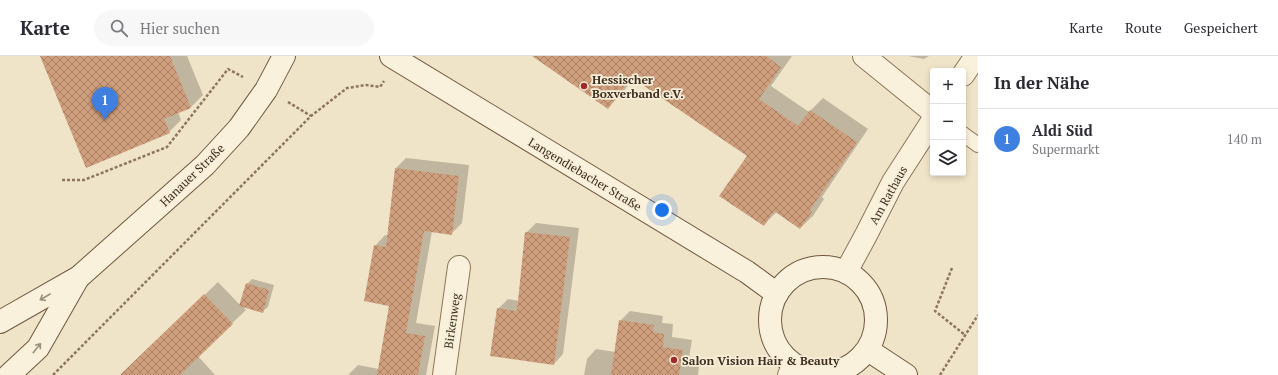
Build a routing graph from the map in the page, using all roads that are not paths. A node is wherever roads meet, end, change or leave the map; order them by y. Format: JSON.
{"nodes":[{"id":1,"x":284,"y":56,"type":"edge"},
{"id":2,"x":864,"y":56,"type":"edge"},
{"id":3,"x":976,"y":56,"type":"edge"},
{"id":4,"x":394,"y":58,"type":"edge"},
{"id":5,"x":966,"y":71,"type":"edge"},
{"id":6,"x":930,"y":110,"type":"edge"},
{"id":7,"x":930,"y":125,"type":"edge"},
{"id":8,"x":966,"y":136,"type":"edge"},
{"id":9,"x":978,"y":145,"type":"edge"},
{"id":10,"x":459,"y":267,"type":"dead end"},
{"id":11,"x":846,"y":272,"type":"junction"},
{"id":12,"x":79,"y":277,"type":"junction"},
{"id":13,"x":777,"y":294,"type":"junction"},
{"id":14,"x":0,"y":322,"type":"edge"},
{"id":15,"x":868,"y":350,"type":"junction"},
{"id":16,"x":792,"y":370,"type":"edge"},
{"id":17,"x":9,"y":375,"type":"edge"},
{"id":18,"x":444,"y":375,"type":"edge"},
{"id":19,"x":906,"y":375,"type":"edge"}],
"edges":[{"from":1,"to":12,"type":"street","name":"Hanauer Straße"},
{"from":2,"to":6,"type":"street"},
{"from":3,"to":5,"type":"street"},
{"from":4,"to":13,"type":"street","name":"Langendiebacher Straße"},
{"from":7,"to":11,"type":"street","name":"Am Rathaus"},
{"from":8,"to":9,"type":"lane"},
{"from":10,"to":18,"type":"street","name":"Birkenweg"},
{"from":11,"to":13,"type":"street"},
{"from":11,"to":15,"type":"street"},
{"from":12,"to":14,"type":"street","name":"Hanauer Straße","one_way":true},
{"from":17,"to":12,"type":"street","name":"Hanauer Straße","one_way":true},
{"from":13,"to":16,"type":"street"},
{"from":15,"to":16,"type":"street"},
{"from":15,"to":19,"type":"street"}]}
